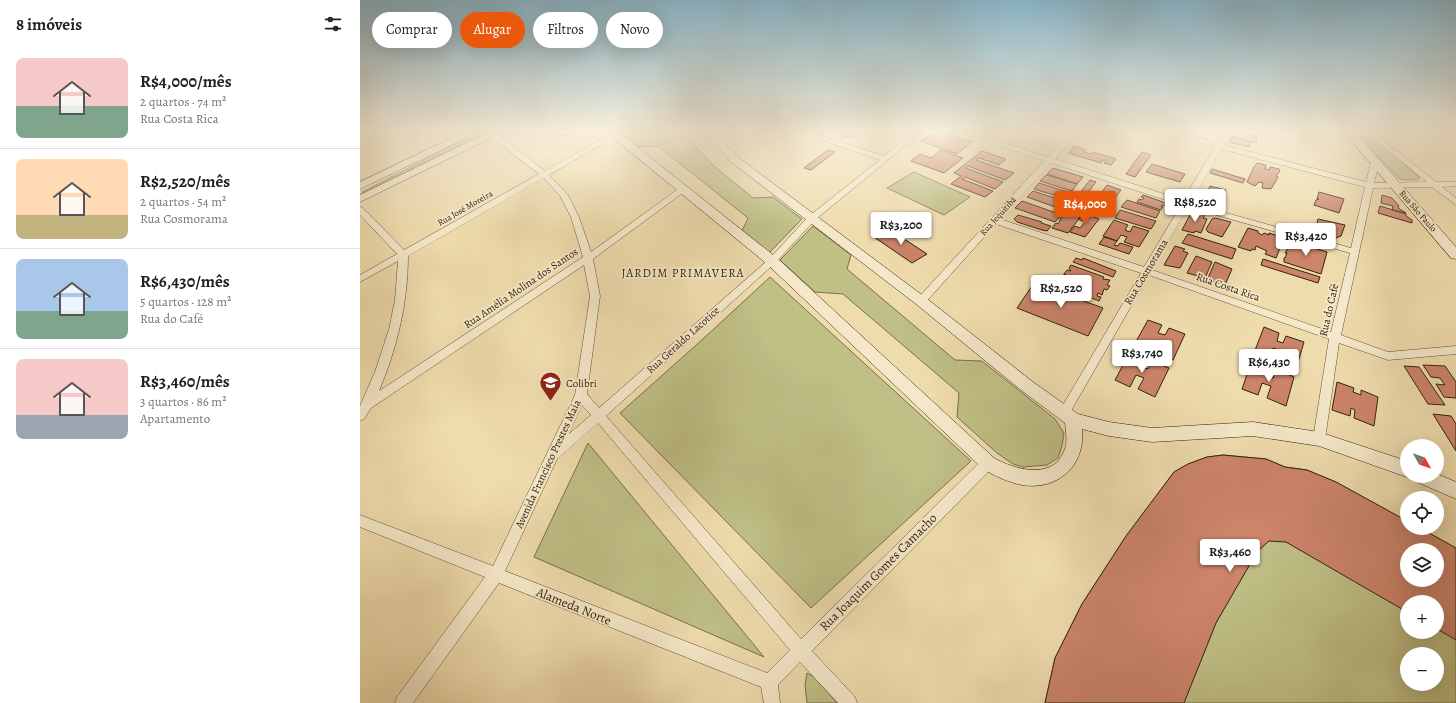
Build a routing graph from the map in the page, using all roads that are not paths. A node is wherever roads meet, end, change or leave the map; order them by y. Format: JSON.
{"nodes":[{"id":1,"x":1375,"y":163,"type":"edge"},
{"id":2,"x":407,"y":164,"type":"edge"},
{"id":3,"x":431,"y":164,"type":"edge"},
{"id":4,"x":531,"y":164,"type":"edge"},
{"id":5,"x":562,"y":164,"type":"edge"},
{"id":6,"x":653,"y":164,"type":"edge"},
{"id":7,"x":740,"y":164,"type":"edge"},
{"id":8,"x":879,"y":164,"type":"edge"},
{"id":9,"x":1046,"y":164,"type":"edge"},
{"id":10,"x":1058,"y":164,"type":"edge"},
{"id":11,"x":1209,"y":164,"type":"edge"},
{"id":12,"x":1287,"y":164,"type":"edge"},
{"id":13,"x":1376,"y":164,"type":"edge"},
{"id":14,"x":1408,"y":164,"type":"edge"},
{"id":15,"x":544,"y":174,"type":"junction"},
{"id":16,"x":1456,"y":184,"type":"edge"},
{"id":17,"x":1434,"y":185,"type":"junction"},
{"id":18,"x":360,"y":186,"type":"edge"},
{"id":19,"x":1371,"y":186,"type":"junction"},
{"id":20,"x":1397,"y":186,"type":"junction"},
{"id":21,"x":684,"y":189,"type":"junction"},
{"id":22,"x":360,"y":199,"type":"edge"},
{"id":23,"x":1456,"y":202,"type":"edge"},
{"id":24,"x":1186,"y":204,"type":"junction"},
{"id":25,"x":360,"y":210,"type":"edge"},
{"id":26,"x":812,"y":218,"type":"junction"},
{"id":27,"x":994,"y":220,"type":"junction"},
{"id":28,"x":1355,"y":252,"type":"junction"},
{"id":29,"x":1455,"y":252,"type":"edge"},
{"id":30,"x":403,"y":255,"type":"junction"},
{"id":31,"x":588,"y":258,"type":"junction"},
{"id":32,"x":772,"y":261,"type":"junction"},
{"id":33,"x":1146,"y":271,"type":"junction"},
{"id":34,"x":360,"y":279,"type":"edge"},
{"id":35,"x":921,"y":301,"type":"junction"},
{"id":36,"x":1335,"y":337,"type":"junction"},
{"id":37,"x":1456,"y":350,"type":"edge"},
{"id":38,"x":581,"y":395,"type":"junction"},
{"id":39,"x":369,"y":404,"type":"junction"},
{"id":40,"x":599,"y":415,"type":"junction"},
{"id":41,"x":360,"y":416,"type":"edge"},
{"id":42,"x":1068,"y":416,"type":"junction"},
{"id":43,"x":1319,"y":439,"type":"junction"},
{"id":44,"x":551,"y":458,"type":"junction"},
{"id":45,"x":988,"y":463,"type":"junction"},
{"id":46,"x":1400,"y":467,"type":"edge"},
{"id":47,"x":1441,"y":483,"type":"edge"},
{"id":48,"x":1452,"y":487,"type":"edge"},
{"id":49,"x":360,"y":521,"type":"edge"},
{"id":50,"x":496,"y":575,"type":"junction"},
{"id":51,"x":800,"y":650,"type":"junction"},
{"id":52,"x":769,"y":682,"type":"junction"},
{"id":53,"x":403,"y":703,"type":"edge"},
{"id":54,"x":772,"y":703,"type":"edge"},
{"id":55,"x":849,"y":703,"type":"edge"}],
"edges":[{"from":1,"to":19,"type":"street","name":"Rua do Café"},
{"from":2,"to":18,"type":"main road"},
{"from":3,"to":22,"type":"main road"},
{"from":4,"to":15,"type":"street","name":"Avenida Francisco Prestes Maia"},
{"from":5,"to":15,"type":"street","name":"Rua José Moreira"},
{"from":6,"to":21,"type":"main road"},
{"from":7,"to":26,"type":"main road"},
{"from":8,"to":26,"type":"street","name":"Rua Geraldo Lacotice"},
{"from":9,"to":27,"type":"street","name":"Rua Jequitibá"},
{"from":10,"to":24,"type":"street"},
{"from":11,"to":24,"type":"street","name":"Rua Cosmorama"},
{"from":12,"to":19,"type":"street"},
{"from":13,"to":20,"type":"main road","name":"Rua São Paulo"},
{"from":14,"to":17,"type":"street"},
{"from":15,"to":30,"type":"street","name":"Rua José Moreira"},
{"from":15,"to":31,"type":"street","name":"Avenida Francisco Prestes Maia"},
{"from":16,"to":17,"type":"street"},
{"from":17,"to":20,"type":"street"},
{"from":17,"to":23,"type":"street"},
{"from":19,"to":20,"type":"street"},
{"from":19,"to":28,"type":"street","name":"Rua do Café"},
{"from":20,"to":29,"type":"main road","name":"Rua São Paulo"},
{"from":21,"to":31,"type":"street","name":"Rua Amélia Molina dos Santos"},
{"from":21,"to":32,"type":"main road"},
{"from":24,"to":28,"type":"street"},
{"from":24,"to":33,"type":"street","name":"Rua Cosmorama"},
{"from":25,"to":30,"type":"street"},
{"from":26,"to":32,"type":"street","name":"Rua Geraldo Lacotice"},
{"from":26,"to":35,"type":"main road"},
{"from":27,"to":33,"type":"street","name":"Rua Costa Rica"},
{"from":27,"to":35,"type":"street","name":"Rua Jequitibá"},
{"from":28,"to":36,"type":"street","name":"Rua do Café"},
{"from":30,"to":34,"type":"street","name":"Rua José Moreira"},
{"from":30,"to":39,"type":"street"},
{"from":31,"to":38,"type":"street","name":"Avenida Francisco Prestes Maia"},
{"from":31,"to":39,"type":"street","name":"Rua Amélia Molina dos Santos"},
{"from":32,"to":40,"type":"street","name":"Rua Geraldo Lacotice"},
{"from":32,"to":45,"type":"main road"},
{"from":33,"to":36,"type":"street","name":"Rua Costa Rica"},
{"from":33,"to":42,"type":"street","name":"Rua Cosmorama"},
{"from":35,"to":42,"type":"main road"},
{"from":36,"to":37,"type":"street","name":"Rua Costa Rica"},
{"from":36,"to":43,"type":"street","name":"Rua do Café"},
{"from":38,"to":40,"type":"street"},
{"from":38,"to":44,"type":"street","name":"Avenida Francisco Prestes Maia"},
{"from":39,"to":41,"type":"street"},
{"from":40,"to":44,"type":"street","name":"Rua Geraldo Lacotice"},
{"from":40,"to":51,"type":"street"},
{"from":42,"to":43,"type":"main road"},
{"from":42,"to":45,"type":"main road"},
{"from":43,"to":46,"type":"main road"},
{"from":44,"to":50,"type":"street","name":"Avenida Francisco Prestes Maia"},
{"from":45,"to":51,"type":"street","name":"Rua Joaquim Gomes Camacho"},
{"from":47,"to":48,"type":"main road"},
{"from":49,"to":50,"type":"street","name":"Alameda Norte"},
{"from":50,"to":52,"type":"street","name":"Alameda Norte"},
{"from":50,"to":53,"type":"street","name":"Avenida Francisco Prestes Maia"},
{"from":51,"to":52,"type":"street","name":"Rua Joaquim Gomes Camacho"},
{"from":51,"to":55,"type":"street"},
{"from":52,"to":54,"type":"street"}]}
